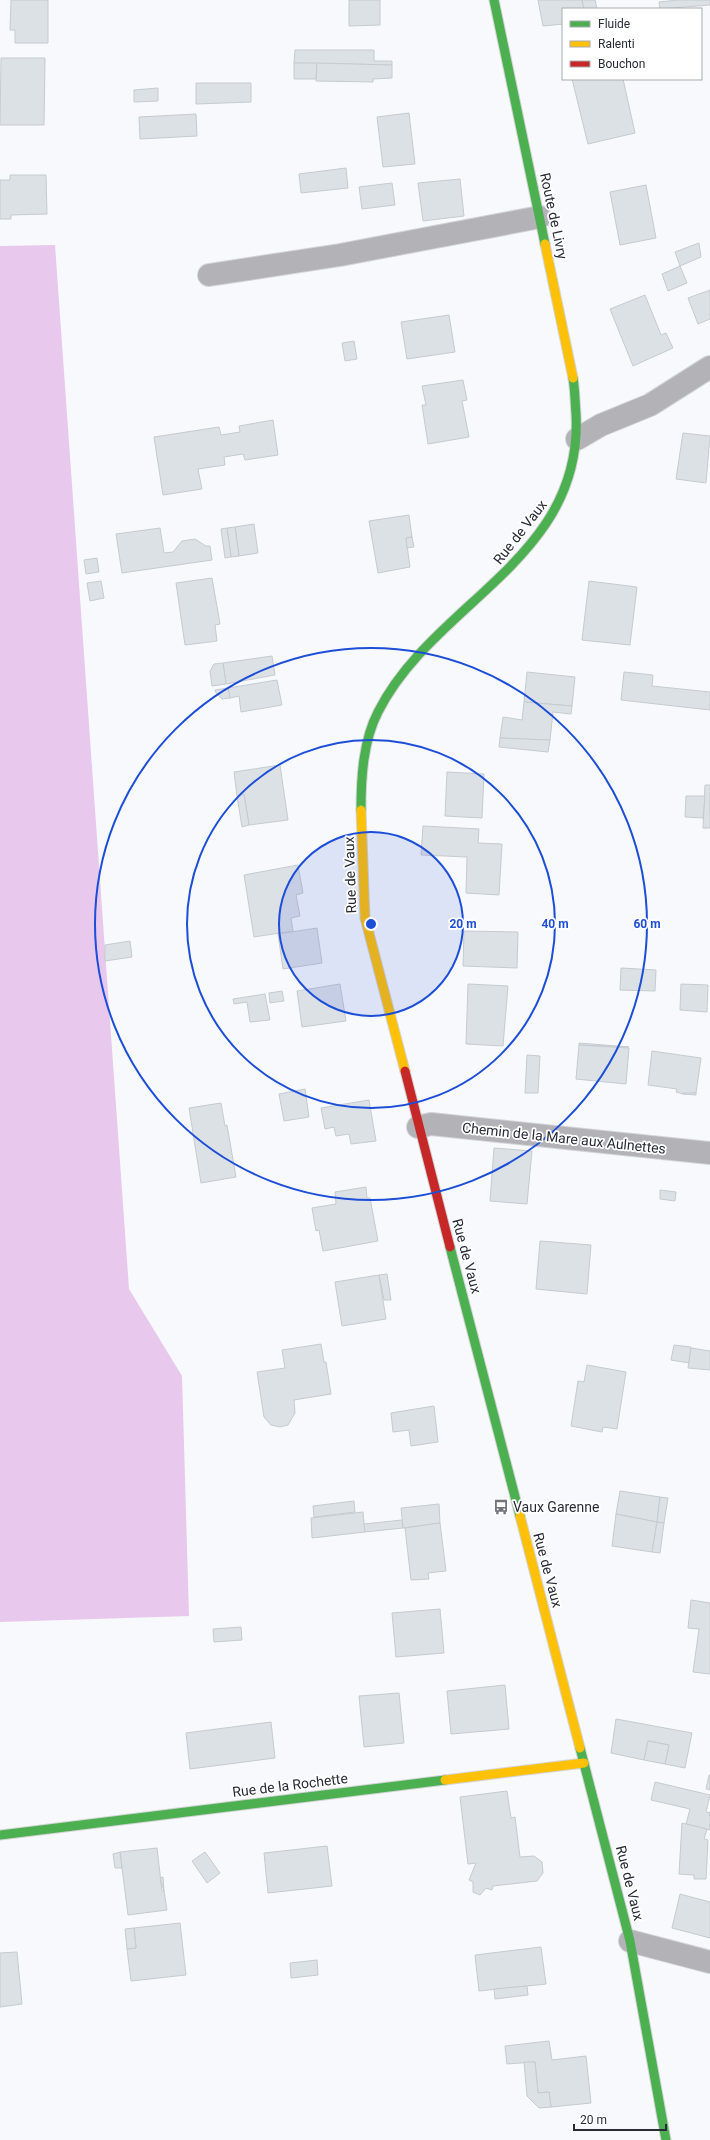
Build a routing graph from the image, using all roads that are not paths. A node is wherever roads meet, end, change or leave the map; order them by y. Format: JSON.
{"nodes":[{"id":1,"x":494,"y":0,"type":"edge"},
{"id":2,"x":540,"y":217,"type":"junction"},
{"id":3,"x":209,"y":275,"type":"dead end"},
{"id":4,"x":710,"y":367,"type":"edge"},
{"id":5,"x":577,"y":439,"type":"junction"},
{"id":6,"x":418,"y":1127,"type":"junction"},
{"id":7,"x":710,"y":1153,"type":"edge"},
{"id":8,"x":584,"y":1763,"type":"junction"},
{"id":9,"x":0,"y":1835,"type":"edge"},
{"id":10,"x":630,"y":1941,"type":"junction"},
{"id":11,"x":710,"y":1962,"type":"edge"},
{"id":12,"x":666,"y":2140,"type":"edge"}],
"edges":[{"from":1,"to":2,"type":"street","name":"Route de Livry"},
{"from":2,"to":3,"type":"street"},
{"from":2,"to":5,"type":"street","name":"Route de Livry"},
{"from":4,"to":5,"type":"street"},
{"from":5,"to":6,"type":"street","name":"Rue de Vaux"},
{"from":6,"to":7,"type":"street","name":"Chemin de la Mare aux Aulnettes"},
{"from":6,"to":8,"type":"street","name":"Rue de Vaux"},
{"from":8,"to":9,"type":"street","name":"Rue de la Rochette"},
{"from":8,"to":10,"type":"street","name":"Rue de Vaux"},
{"from":10,"to":11,"type":"street"},
{"from":10,"to":12,"type":"street","name":"Rue de Vaux"}]}
